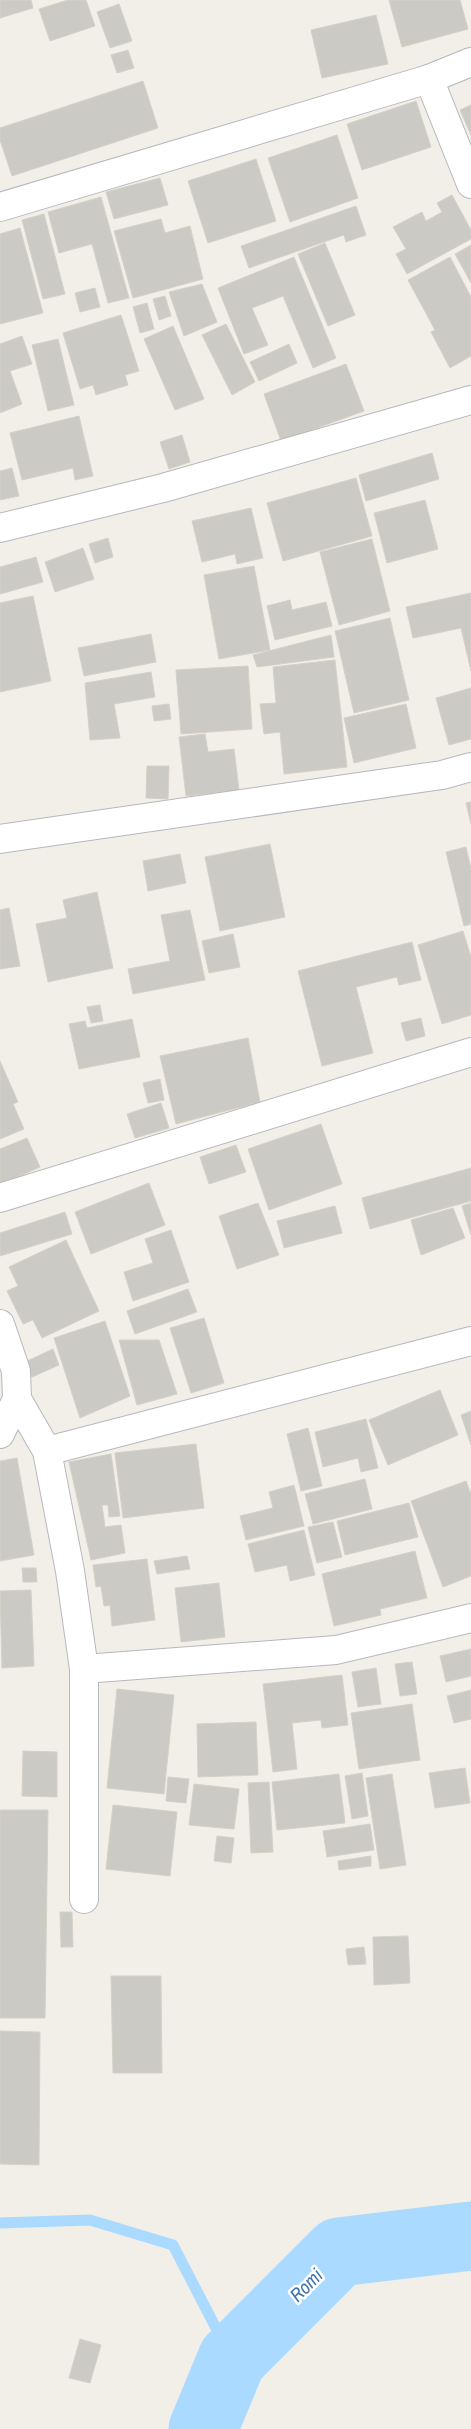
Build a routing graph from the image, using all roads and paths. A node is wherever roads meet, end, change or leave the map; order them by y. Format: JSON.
{"nodes":[{"id":1,"x":471,"y":62,"type":"edge"},
{"id":2,"x":429,"y":79,"type":"junction"},
{"id":3,"x":471,"y":184,"type":"edge"},
{"id":4,"x":0,"y":207,"type":"edge"},
{"id":5,"x":471,"y":400,"type":"edge"},
{"id":6,"x":0,"y":528,"type":"edge"},
{"id":7,"x":471,"y":767,"type":"edge"},
{"id":8,"x":0,"y":839,"type":"edge"},
{"id":9,"x":471,"y":1052,"type":"edge"},
{"id":10,"x":0,"y":1198,"type":"edge"},
{"id":11,"x":0,"y":1324,"type":"edge"},
{"id":12,"x":471,"y":1341,"type":"edge"},
{"id":13,"x":17,"y":1399,"type":"junction"},
{"id":14,"x":0,"y":1434,"type":"edge"},
{"id":15,"x":48,"y":1451,"type":"junction"},
{"id":16,"x":471,"y":1618,"type":"edge"},
{"id":17,"x":84,"y":1669,"type":"junction"},
{"id":18,"x":84,"y":1899,"type":"dead end"}],
"edges":[{"from":1,"to":2,"type":"street"},
{"from":2,"to":3,"type":"street"},
{"from":2,"to":4,"type":"street"},
{"from":5,"to":6,"type":"street"},
{"from":7,"to":8,"type":"street"},
{"from":9,"to":10,"type":"street"},
{"from":11,"to":13,"type":"street"},
{"from":12,"to":15,"type":"street"},
{"from":13,"to":14,"type":"street"},
{"from":13,"to":15,"type":"street"},
{"from":15,"to":17,"type":"street"},
{"from":16,"to":17,"type":"street"},
{"from":17,"to":18,"type":"street"}]}
